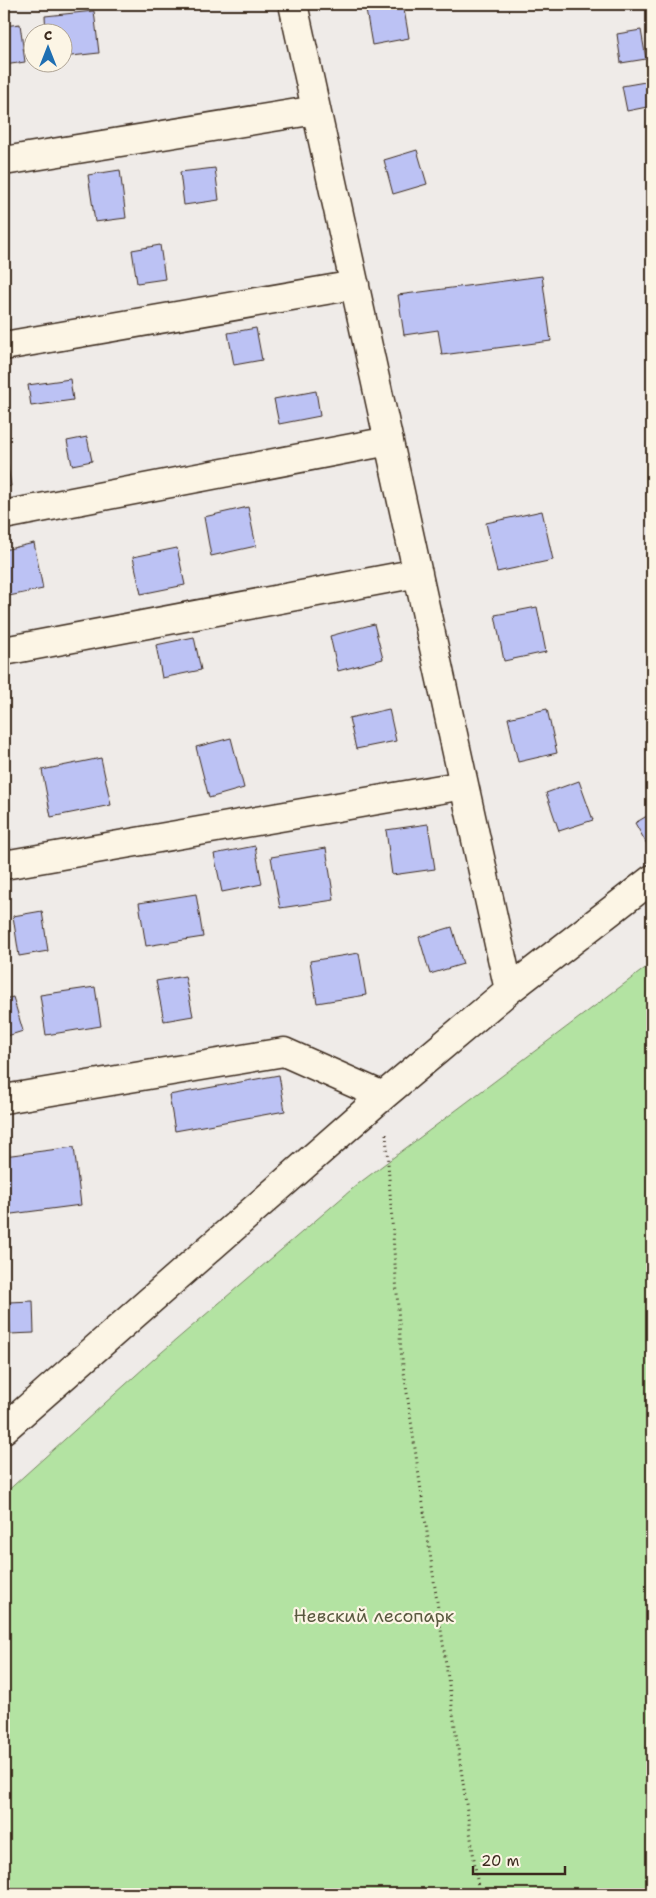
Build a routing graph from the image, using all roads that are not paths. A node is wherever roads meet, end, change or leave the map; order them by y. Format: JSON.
{"nodes":[{"id":1,"x":293,"y":4,"type":"edge"},
{"id":2,"x":316,"y":110,"type":"junction"},
{"id":3,"x":4,"y":161,"type":"edge"},
{"id":4,"x":355,"y":285,"type":"junction"},
{"id":5,"x":4,"y":346,"type":"edge"},
{"id":6,"x":389,"y":441,"type":"junction"},
{"id":7,"x":4,"y":515,"type":"edge"},
{"id":8,"x":418,"y":573,"type":"junction"},
{"id":9,"x":4,"y":651,"type":"edge"},
{"id":10,"x":464,"y":785,"type":"junction"},
{"id":11,"x":4,"y":865,"type":"edge"},
{"id":12,"x":652,"y":879,"type":"edge"},
{"id":13,"x":509,"y":990,"type":"junction"},
{"id":14,"x":383,"y":1096,"type":"junction"},
{"id":15,"x":4,"y":1099,"type":"edge"},
{"id":16,"x":4,"y":1429,"type":"edge"}],
"edges":[{"from":1,"to":2,"type":"street"},
{"from":2,"to":3,"type":"street"},
{"from":2,"to":4,"type":"street"},
{"from":4,"to":5,"type":"street"},
{"from":4,"to":6,"type":"street"},
{"from":6,"to":7,"type":"street"},
{"from":6,"to":8,"type":"street"},
{"from":8,"to":9,"type":"street"},
{"from":8,"to":10,"type":"street"},
{"from":10,"to":11,"type":"street"},
{"from":10,"to":13,"type":"street"},
{"from":12,"to":13,"type":"street"},
{"from":13,"to":14,"type":"street"},
{"from":14,"to":15,"type":"street"},
{"from":14,"to":16,"type":"street"}]}
